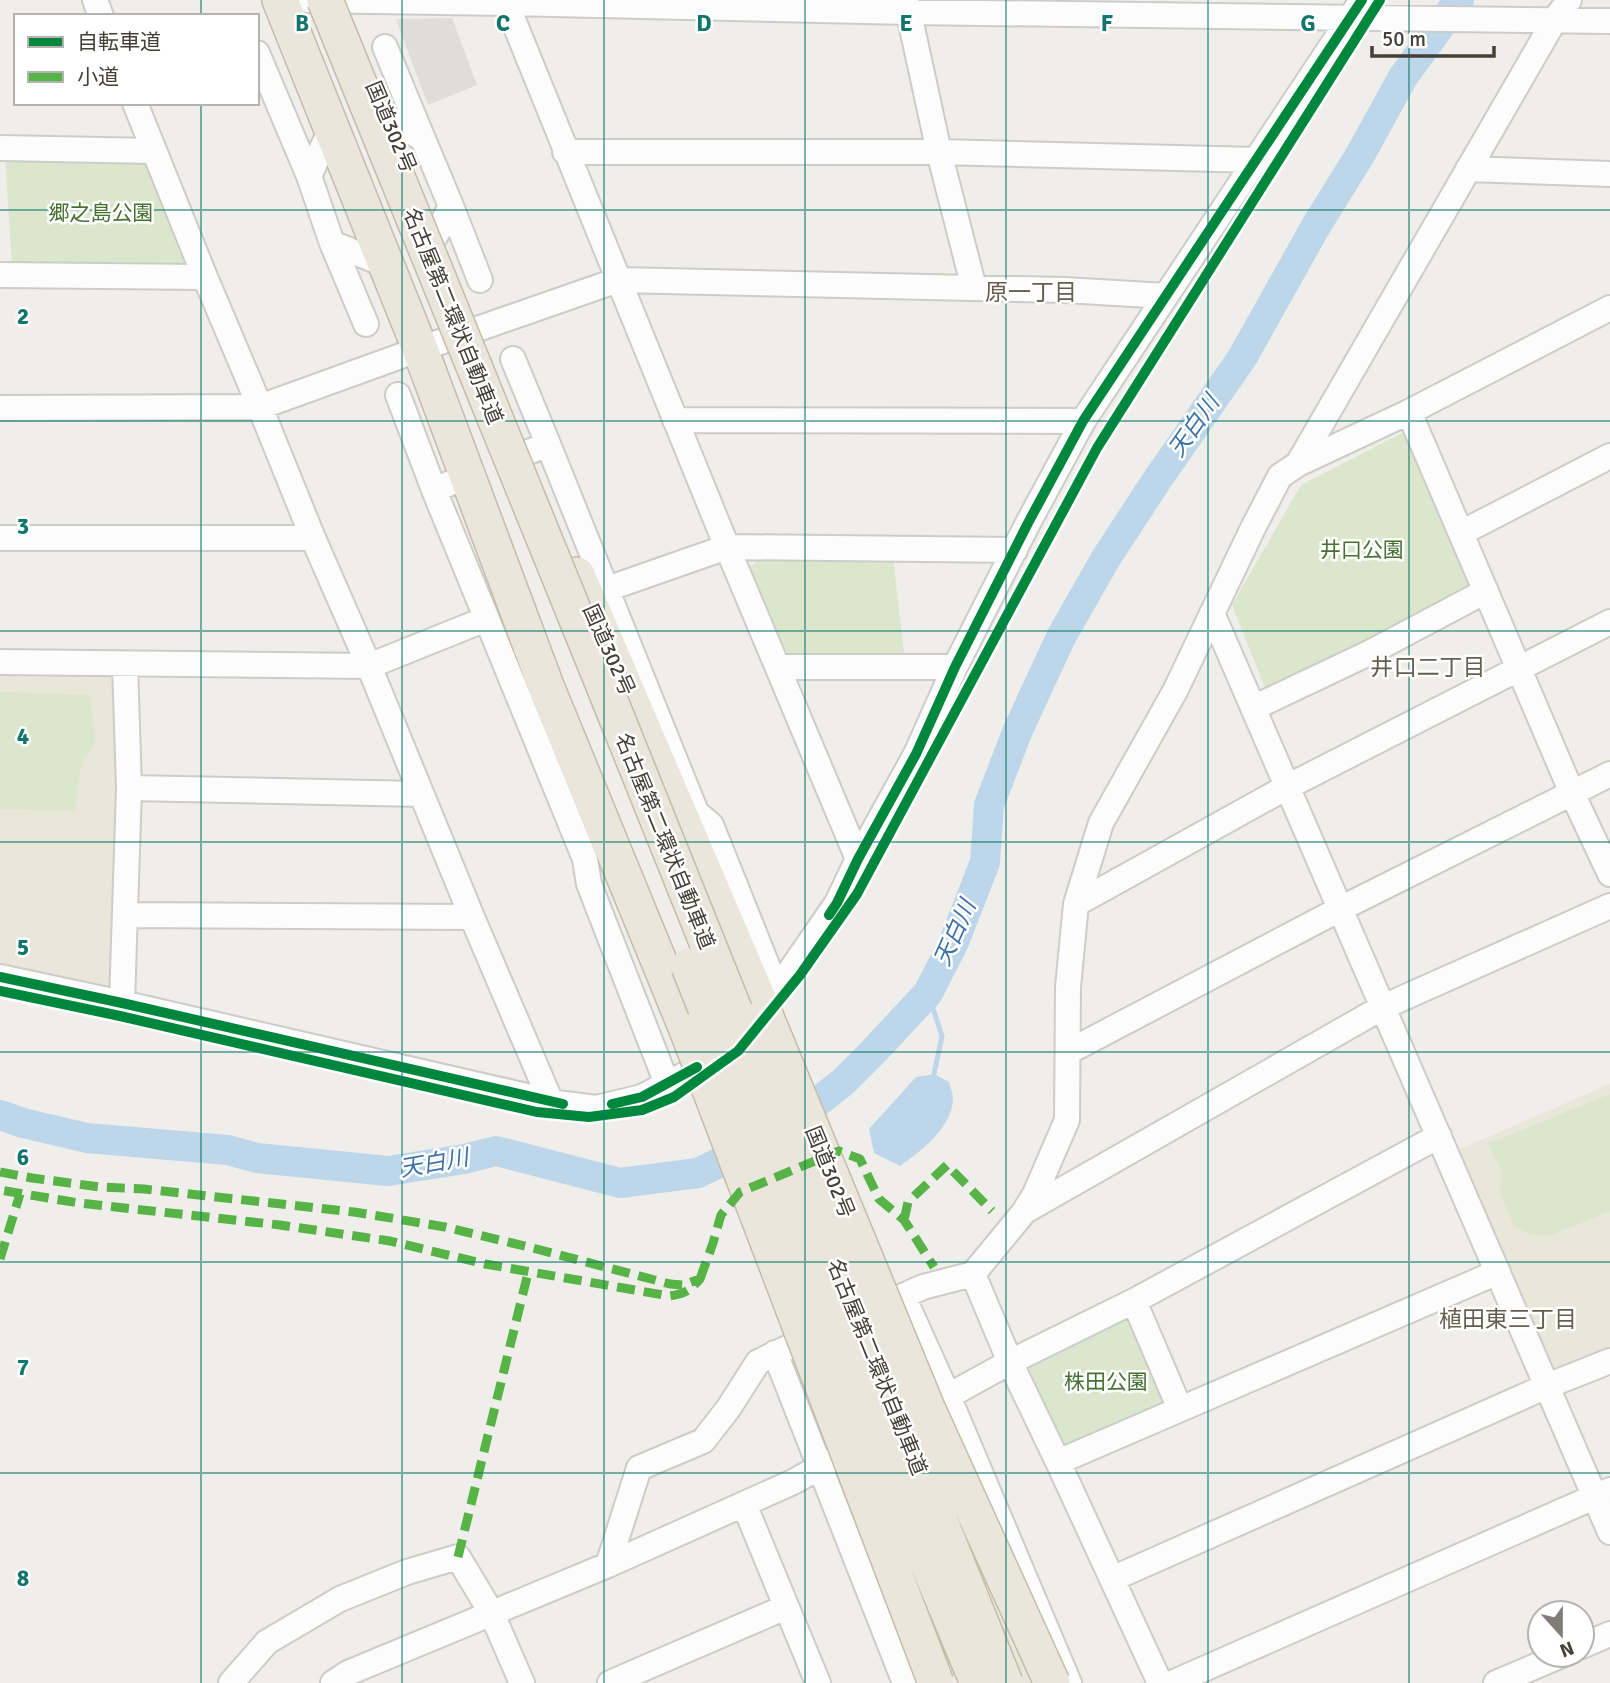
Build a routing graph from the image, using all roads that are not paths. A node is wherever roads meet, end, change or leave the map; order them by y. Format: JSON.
{"nodes":[{"id":1,"x":280,"y":0,"type":"edge"},
{"id":2,"x":301,"y":0,"type":"edge"},
{"id":3,"x":307,"y":0,"type":"edge"},
{"id":4,"x":325,"y":0,"type":"edge"},
{"id":5,"x":337,"y":0,"type":"edge"},
{"id":6,"x":1569,"y":0,"type":"edge"},
{"id":7,"x":505,"y":1,"type":"edge"},
{"id":8,"x":907,"y":6,"type":"edge"},
{"id":9,"x":1250,"y":8,"type":"edge"},
{"id":10,"x":1362,"y":12,"type":"edge"},
{"id":11,"x":1549,"y":20,"type":"junction"},
{"id":12,"x":1610,"y":21,"type":"edge"},
{"id":13,"x":385,"y":47,"type":"dead end"},
{"id":14,"x":259,"y":58,"type":"edge"},
{"id":15,"x":136,"y":105,"type":"edge"},
{"id":16,"x":387,"y":117,"type":"junction"},
{"id":17,"x":331,"y":128,"type":"junction"},
{"id":18,"x":423,"y":139,"type":"junction"},
{"id":19,"x":0,"y":148,"type":"edge"},
{"id":20,"x":154,"y":151,"type":"junction"},
{"id":21,"x":565,"y":152,"type":"junction"},
{"id":22,"x":939,"y":152,"type":"junction"},
{"id":23,"x":1256,"y":160,"type":"junction"},
{"id":24,"x":1468,"y":169,"type":"junction"},
{"id":25,"x":1610,"y":174,"type":"edge"},
{"id":26,"x":309,"y":176,"type":"junction"},
{"id":27,"x":443,"y":220,"type":"junction"},
{"id":28,"x":332,"y":243,"type":"junction"},
{"id":29,"x":386,"y":265,"type":"junction"},
{"id":30,"x":0,"y":275,"type":"edge"},
{"id":31,"x":205,"y":277,"type":"junction"},
{"id":32,"x":480,"y":280,"type":"dead end"},
{"id":33,"x":618,"y":280,"type":"junction"},
{"id":34,"x":974,"y":288,"type":"junction"},
{"id":35,"x":1166,"y":296,"type":"junction"},
{"id":36,"x":1610,"y":309,"type":"edge"},
{"id":37,"x":366,"y":324,"type":"dead end"},
{"id":38,"x":476,"y":329,"type":"junction"},
{"id":39,"x":419,"y":349,"type":"junction"},
{"id":40,"x":513,"y":359,"type":"dead end"},
{"id":41,"x":398,"y":395,"type":"dead end"},
{"id":42,"x":260,"y":407,"type":"junction"},
{"id":43,"x":0,"y":408,"type":"edge"},
{"id":44,"x":1409,"y":412,"type":"junction"},
{"id":45,"x":675,"y":420,"type":"junction"},
{"id":46,"x":1083,"y":421,"type":"junction"},
{"id":47,"x":537,"y":448,"type":"junction"},
{"id":48,"x":1610,"y":456,"type":"edge"},
{"id":49,"x":1298,"y":464,"type":"junction"},
{"id":50,"x":467,"y":476,"type":"junction"},
{"id":51,"x":434,"y":490,"type":"junction"},
{"id":52,"x":1461,"y":533,"type":"junction"},
{"id":53,"x":0,"y":538,"type":"edge"},
{"id":54,"x":313,"y":538,"type":"junction"},
{"id":55,"x":727,"y":547,"type":"junction"},
{"id":56,"x":1015,"y":550,"type":"junction"},
{"id":57,"x":607,"y":589,"type":"junction"},
{"id":58,"x":1486,"y":591,"type":"junction"},
{"id":59,"x":1212,"y":612,"type":"junction"},
{"id":60,"x":486,"y":619,"type":"junction"},
{"id":61,"x":1610,"y":622,"type":"edge"},
{"id":62,"x":0,"y":662,"type":"edge"},
{"id":63,"x":125,"y":664,"type":"junction"},
{"id":64,"x":369,"y":666,"type":"junction"},
{"id":65,"x":778,"y":667,"type":"junction"},
{"id":66,"x":955,"y":667,"type":"junction"},
{"id":67,"x":1520,"y":669,"type":"junction"},
{"id":68,"x":1254,"y":708,"type":"junction"},
{"id":69,"x":1610,"y":774,"type":"edge"},
{"id":70,"x":1287,"y":787,"type":"junction"},
{"id":71,"x":129,"y":788,"type":"junction"},
{"id":72,"x":1572,"y":793,"type":"junction"},
{"id":73,"x":421,"y":794,"type":"junction"},
{"id":74,"x":858,"y":859,"type":"junction"},
{"id":75,"x":1610,"y":874,"type":"edge"},
{"id":76,"x":1076,"y":904,"type":"junction"},
{"id":77,"x":1610,"y":906,"type":"edge"},
{"id":78,"x":1340,"y":909,"type":"junction"},
{"id":79,"x":126,"y":915,"type":"junction"},
{"id":80,"x":472,"y":917,"type":"junction"},
{"id":81,"x":0,"y":977,"type":"edge"},
{"id":82,"x":122,"y":1003,"type":"junction"},
{"id":83,"x":771,"y":1003,"type":"junction"},
{"id":84,"x":1383,"y":1007,"type":"junction"},
{"id":85,"x":1068,"y":1052,"type":"junction"},
{"id":86,"x":551,"y":1102,"type":"junction"},
{"id":87,"x":1438,"y":1136,"type":"junction"},
{"id":88,"x":1024,"y":1212,"type":"junction"},
{"id":89,"x":1497,"y":1272,"type":"junction"},
{"id":90,"x":973,"y":1274,"type":"junction"},
{"id":91,"x":903,"y":1296,"type":"junction"},
{"id":92,"x":1134,"y":1301,"type":"junction"},
{"id":93,"x":775,"y":1353,"type":"junction"},
{"id":94,"x":1610,"y":1361,"type":"edge"},
{"id":95,"x":1010,"y":1362,"type":"junction"},
{"id":96,"x":1547,"y":1386,"type":"junction"},
{"id":97,"x":948,"y":1396,"type":"junction"},
{"id":98,"x":1180,"y":1409,"type":"junction"},
{"id":99,"x":910,"y":1448,"type":"junction"},
{"id":100,"x":1058,"y":1462,"type":"junction"},
{"id":101,"x":821,"y":1467,"type":"junction"},
{"id":102,"x":893,"y":1479,"type":"junction"},
{"id":103,"x":1602,"y":1493,"type":"edge"},
{"id":104,"x":744,"y":1504,"type":"junction"},
{"id":105,"x":1610,"y":1532,"type":"edge"},
{"id":106,"x":608,"y":1565,"type":"junction"},
{"id":107,"x":1112,"y":1579,"type":"junction"},
{"id":108,"x":786,"y":1607,"type":"junction"},
{"id":109,"x":492,"y":1614,"type":"junction"},
{"id":110,"x":1529,"y":1669,"type":"edge"},
{"id":111,"x":343,"y":1680,"type":"edge"},
{"id":112,"x":232,"y":1683,"type":"edge"},
{"id":113,"x":522,"y":1683,"type":"edge"},
{"id":114,"x":610,"y":1683,"type":"edge"},
{"id":115,"x":818,"y":1683,"type":"edge"},
{"id":116,"x":905,"y":1683,"type":"edge"},
{"id":117,"x":936,"y":1683,"type":"edge"},
{"id":118,"x":962,"y":1683,"type":"edge"},
{"id":119,"x":978,"y":1683,"type":"edge"},
{"id":120,"x":1005,"y":1683,"type":"edge"},
{"id":121,"x":1026,"y":1683,"type":"edge"},
{"id":122,"x":1052,"y":1683,"type":"edge"},
{"id":123,"x":1069,"y":1683,"type":"edge"},
{"id":124,"x":1160,"y":1683,"type":"edge"},
{"id":125,"x":1172,"y":1683,"type":"edge"},
{"id":126,"x":1496,"y":1683,"type":"edge"}],
"edges":[{"from":1,"to":17,"type":"highway"},
{"from":2,"to":102,"type":"highway","name":"名古屋第二環状自動車道","bridge":true},
{"from":3,"to":5,"type":"street"},
{"from":4,"to":99,"type":"highway","name":"名古屋第二環状自動車道","bridge":true},
{"from":5,"to":7,"type":"street"},
{"from":5,"to":16,"type":"highway","name":"国道302号"},
{"from":6,"to":11,"type":"street"},
{"from":7,"to":8,"type":"street"},
{"from":7,"to":21,"type":"street"},
{"from":8,"to":9,"type":"street"},
{"from":8,"to":22,"type":"street"},
{"from":9,"to":10,"type":"street"},
{"from":10,"to":11,"type":"street"},
{"from":10,"to":23,"type":"street"},
{"from":11,"to":12,"type":"street"},
{"from":11,"to":24,"type":"street"},
{"from":13,"to":18,"type":"street"},
{"from":14,"to":26,"type":"street"},
{"from":15,"to":20,"type":"street"},
{"from":16,"to":18,"type":"street"},
{"from":16,"to":27,"type":"highway","name":"国道302号"},
{"from":17,"to":26,"type":"street"},
{"from":17,"to":29,"type":"highway"},
{"from":18,"to":27,"type":"street"},
{"from":19,"to":20,"type":"street"},
{"from":20,"to":31,"type":"street"},
{"from":21,"to":22,"type":"street"},
{"from":21,"to":33,"type":"street"},
{"from":22,"to":23,"type":"street"},
{"from":22,"to":34,"type":"street"},
{"from":23,"to":35,"type":"street"},
{"from":24,"to":25,"type":"street"},
{"from":24,"to":49,"type":"street"},
{"from":26,"to":28,"type":"street"},
{"from":27,"to":32,"type":"street"},
{"from":27,"to":38,"type":"highway","name":"国道302号"},
{"from":28,"to":29,"type":"street"},
{"from":28,"to":37,"type":"street"},
{"from":29,"to":39,"type":"highway"},
{"from":30,"to":31,"type":"street"},
{"from":31,"to":42,"type":"street"},
{"from":33,"to":34,"type":"street"},
{"from":33,"to":38,"type":"street"},
{"from":33,"to":45,"type":"street"},
{"from":34,"to":35,"type":"street"},
{"from":35,"to":46,"type":"street"},
{"from":36,"to":44,"type":"street"},
{"from":38,"to":39,"type":"street"},
{"from":38,"to":47,"type":"highway","name":"国道302号"},
{"from":39,"to":42,"type":"street"},
{"from":39,"to":50,"type":"highway"},
{"from":40,"to":47,"type":"street"},
{"from":41,"to":51,"type":"street"},
{"from":42,"to":43,"type":"street"},
{"from":42,"to":54,"type":"street"},
{"from":44,"to":49,"type":"street"},
{"from":44,"to":52,"type":"street"},
{"from":45,"to":46,"type":"street"},
{"from":45,"to":55,"type":"street"},
{"from":46,"to":56,"type":"street"},
{"from":47,"to":57,"type":"street"},
{"from":47,"to":83,"type":"highway","name":"国道302号"},
{"from":48,"to":52,"type":"street"},
{"from":49,"to":59,"type":"street"},
{"from":50,"to":51,"type":"street"},
{"from":50,"to":117,"type":"highway","bridge":true},
{"from":51,"to":60,"type":"street"},
{"from":52,"to":58,"type":"street"},
{"from":53,"to":54,"type":"street"},
{"from":54,"to":64,"type":"street"},
{"from":55,"to":56,"type":"street"},
{"from":55,"to":57,"type":"street"},
{"from":55,"to":65,"type":"street"},
{"from":56,"to":66,"type":"street"},
{"from":57,"to":83,"type":"street"},
{"from":58,"to":67,"type":"street"},
{"from":58,"to":68,"type":"street"},
{"from":59,"to":68,"type":"street"},
{"from":59,"to":76,"type":"street"},
{"from":60,"to":64,"type":"street"},
{"from":60,"to":86,"type":"street"},
{"from":61,"to":67,"type":"street"},
{"from":62,"to":63,"type":"street"},
{"from":63,"to":64,"type":"street"},
{"from":63,"to":71,"type":"street"},
{"from":64,"to":73,"type":"street"},
{"from":65,"to":66,"type":"street"},
{"from":65,"to":74,"type":"street"},
{"from":66,"to":74,"type":"street"},
{"from":67,"to":70,"type":"street"},
{"from":67,"to":72,"type":"street"},
{"from":68,"to":70,"type":"street"},
{"from":69,"to":72,"type":"street"},
{"from":70,"to":76,"type":"street"},
{"from":70,"to":78,"type":"street"},
{"from":71,"to":73,"type":"street"},
{"from":71,"to":79,"type":"street"},
{"from":72,"to":75,"type":"street"},
{"from":72,"to":78,"type":"street"},
{"from":73,"to":80,"type":"street"},
{"from":74,"to":83,"type":"street"},
{"from":76,"to":85,"type":"street"},
{"from":77,"to":84,"type":"street"},
{"from":78,"to":84,"type":"street"},
{"from":78,"to":85,"type":"street"},
{"from":79,"to":80,"type":"street"},
{"from":79,"to":82,"type":"street"},
{"from":80,"to":86,"type":"street"},
{"from":81,"to":82,"type":"street"},
{"from":82,"to":86,"type":"street"},
{"from":83,"to":122,"type":"highway","name":"国道302号","bridge":true},
{"from":84,"to":87,"type":"street"},
{"from":84,"to":88,"type":"street"},
{"from":85,"to":88,"type":"street"},
{"from":87,"to":89,"type":"street"},
{"from":87,"to":92,"type":"street"},
{"from":88,"to":90,"type":"street"},
{"from":89,"to":96,"type":"street"},
{"from":89,"to":98,"type":"street"},
{"from":90,"to":91,"type":"street"},
{"from":90,"to":95,"type":"street"},
{"from":91,"to":93,"type":"street"},
{"from":91,"to":97,"type":"street"},
{"from":92,"to":95,"type":"street"},
{"from":92,"to":98,"type":"street"},
{"from":93,"to":101,"type":"street"},
{"from":93,"to":106,"type":"street"},
{"from":94,"to":96,"type":"street"},
{"from":95,"to":97,"type":"street"},
{"from":95,"to":100,"type":"street"},
{"from":96,"to":103,"type":"street"},
{"from":96,"to":107,"type":"street"},
{"from":97,"to":101,"type":"street"},
{"from":97,"to":123,"type":"street"},
{"from":98,"to":100,"type":"street"},
{"from":99,"to":120,"type":"highway","name":"名古屋第二環状自動車道","bridge":true},
{"from":99,"to":121,"type":"highway","bridge":true},
{"from":100,"to":107,"type":"street"},
{"from":101,"to":104,"type":"street"},
{"from":101,"to":116,"type":"street"},
{"from":102,"to":118,"type":"highway","bridge":true},
{"from":102,"to":119,"type":"highway","name":"名古屋第二環状自動車道","bridge":true},
{"from":103,"to":105,"type":"street"},
{"from":103,"to":125,"type":"street"},
{"from":104,"to":106,"type":"street"},
{"from":104,"to":108,"type":"street"},
{"from":106,"to":109,"type":"street"},
{"from":107,"to":124,"type":"street"},
{"from":108,"to":114,"type":"street"},
{"from":108,"to":115,"type":"street"},
{"from":109,"to":111,"type":"street"},
{"from":109,"to":112,"type":"street"},
{"from":109,"to":113,"type":"street"},
{"from":110,"to":126,"type":"street"}]}
